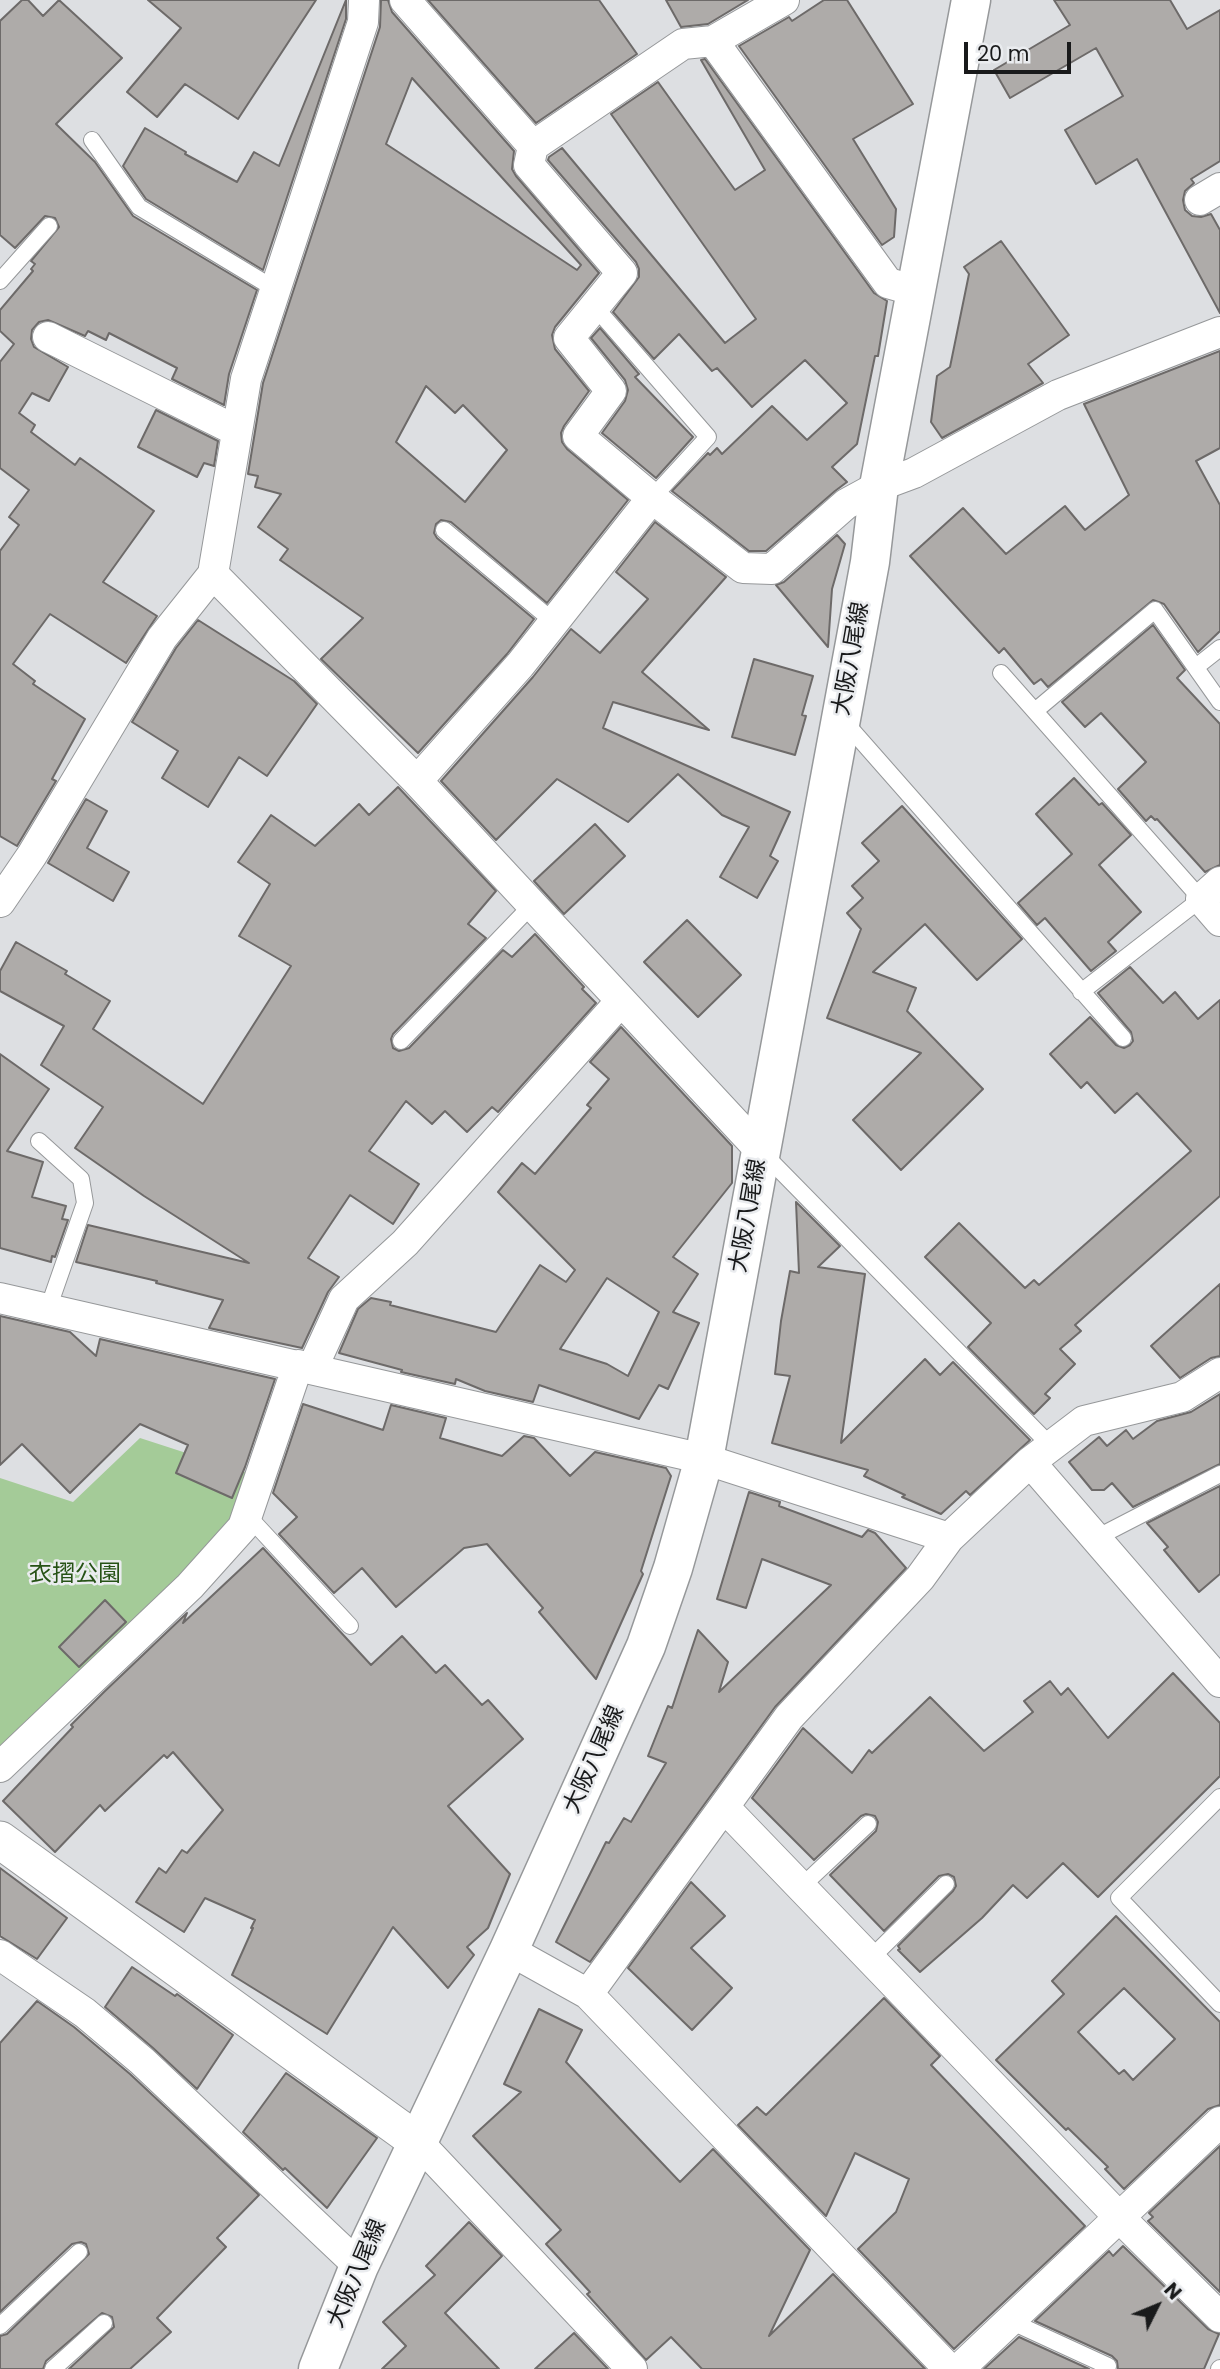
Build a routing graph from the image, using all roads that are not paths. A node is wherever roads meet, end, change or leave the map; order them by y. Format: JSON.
{"nodes":[{"id":1,"x":364,"y":0,"type":"edge"},
{"id":2,"x":405,"y":0,"type":"edge"},
{"id":3,"x":971,"y":0,"type":"edge"},
{"id":4,"x":774,"y":2,"type":"edge"},
{"id":5,"x":713,"y":41,"type":"junction"},
{"id":6,"x":92,"y":140,"type":"dead end"},
{"id":7,"x":533,"y":146,"type":"junction"},
{"id":8,"x":49,"y":226,"type":"dead end"},
{"id":9,"x":0,"y":281,"type":"edge"},
{"id":10,"x":275,"y":289,"type":"junction"},
{"id":11,"x":916,"y":291,"type":"junction"},
{"id":12,"x":594,"y":307,"type":"junction"},
{"id":13,"x":1220,"y":332,"type":"edge"},
{"id":14,"x":48,"y":337,"type":"dead end"},
{"id":15,"x":237,"y":431,"type":"junction"},
{"id":16,"x":879,"y":486,"type":"junction"},
{"id":17,"x":652,"y":498,"type":"junction"},
{"id":18,"x":444,"y":530,"type":"dead end"},
{"id":19,"x":213,"y":574,"type":"junction"},
{"id":20,"x":554,"y":622,"type":"junction"},
{"id":21,"x":1220,"y":648,"type":"edge"},
{"id":22,"x":1195,"y":667,"type":"junction"},
{"id":23,"x":1001,"y":673,"type":"dead end"},
{"id":24,"x":1220,"y":702,"type":"edge"},
{"id":25,"x":1035,"y":711,"type":"junction"},
{"id":26,"x":841,"y":718,"type":"junction"},
{"id":27,"x":416,"y":781,"type":"junction"},
{"id":28,"x":1214,"y":901,"type":"edge"},
{"id":29,"x":0,"y":902,"type":"edge"},
{"id":30,"x":532,"y":905,"type":"junction"},
{"id":31,"x":1082,"y":992,"type":"junction"},
{"id":32,"x":621,"y":1001,"type":"junction"},
{"id":33,"x":1122,"y":1038,"type":"dead end"},
{"id":34,"x":401,"y":1041,"type":"dead end"},
{"id":35,"x":39,"y":1141,"type":"dead end"},
{"id":36,"x":761,"y":1151,"type":"junction"},
{"id":37,"x":0,"y":1298,"type":"edge"},
{"id":38,"x":48,"y":1309,"type":"junction"},
{"id":39,"x":305,"y":1367,"type":"junction"},
{"id":40,"x":1220,"y":1373,"type":"edge"},
{"id":41,"x":1041,"y":1454,"type":"junction"},
{"id":42,"x":704,"y":1459,"type":"junction"},
{"id":43,"x":1220,"y":1474,"type":"edge"},
{"id":44,"x":247,"y":1515,"type":"junction"},
{"id":45,"x":949,"y":1538,"type":"junction"},
{"id":46,"x":1096,"y":1538,"type":"junction"},
{"id":47,"x":350,"y":1626,"type":"dead end"},
{"id":48,"x":1220,"y":1682,"type":"edge"},
{"id":49,"x":0,"y":1767,"type":"edge"},
{"id":50,"x":1220,"y":1797,"type":"edge"},
{"id":51,"x":724,"y":1807,"type":"junction"},
{"id":52,"x":867,"y":1824,"type":"dead end"},
{"id":53,"x":0,"y":1840,"type":"edge"},
{"id":54,"x":946,"y":1884,"type":"dead end"},
{"id":55,"x":801,"y":1887,"type":"junction"},
{"id":56,"x":509,"y":1950,"type":"junction"},
{"id":57,"x":0,"y":1955,"type":"edge"},
{"id":58,"x":870,"y":1959,"type":"junction"},
{"id":59,"x":588,"y":1994,"type":"junction"},
{"id":60,"x":1220,"y":2004,"type":"edge"},
{"id":61,"x":1220,"y":2122,"type":"edge"},
{"id":62,"x":418,"y":2141,"type":"junction"},
{"id":63,"x":1119,"y":2217,"type":"junction"},
{"id":64,"x":79,"y":2252,"type":"dead end"},
{"id":65,"x":359,"y":2266,"type":"junction"},
{"id":66,"x":1220,"y":2317,"type":"edge"},
{"id":67,"x":1010,"y":2321,"type":"junction"},
{"id":68,"x":104,"y":2323,"type":"dead end"},
{"id":69,"x":0,"y":2326,"type":"edge"},
{"id":70,"x":1108,"y":2366,"type":"dead end"},
{"id":71,"x":53,"y":2369,"type":"edge"},
{"id":72,"x":318,"y":2369,"type":"edge"},
{"id":73,"x":632,"y":2369,"type":"edge"},
{"id":74,"x":949,"y":2369,"type":"edge"},
{"id":75,"x":959,"y":2369,"type":"edge"}],
"edges":[{"from":1,"to":10,"type":"street"},
{"from":2,"to":7,"type":"street"},
{"from":3,"to":11,"type":"main road","name":"大阪八尾線"},
{"from":4,"to":5,"type":"street"},
{"from":5,"to":7,"type":"street"},
{"from":5,"to":11,"type":"street"},
{"from":6,"to":10,"type":"lane"},
{"from":7,"to":12,"type":"street"},
{"from":8,"to":9,"type":"lane"},
{"from":10,"to":15,"type":"street"},
{"from":11,"to":16,"type":"main road","name":"大阪八尾線"},
{"from":12,"to":17,"type":"lane"},
{"from":12,"to":17,"type":"street"},
{"from":13,"to":16,"type":"street"},
{"from":14,"to":15,"type":"street"},
{"from":15,"to":19,"type":"street"},
{"from":16,"to":17,"type":"street"},
{"from":16,"to":26,"type":"main road","name":"大阪八尾線"},
{"from":17,"to":20,"type":"street"},
{"from":18,"to":20,"type":"lane"},
{"from":19,"to":27,"type":"street"},
{"from":19,"to":29,"type":"street"},
{"from":20,"to":27,"type":"street"},
{"from":21,"to":22,"type":"lane"},
{"from":22,"to":24,"type":"lane"},
{"from":22,"to":25,"type":"lane"},
{"from":23,"to":25,"type":"lane"},
{"from":25,"to":28,"type":"lane"},
{"from":26,"to":31,"type":"lane"},
{"from":26,"to":36,"type":"main road","name":"大阪八尾線"},
{"from":27,"to":30,"type":"street"},
{"from":28,"to":31,"type":"lane"},
{"from":30,"to":32,"type":"street"},
{"from":30,"to":34,"type":"lane"},
{"from":31,"to":33,"type":"lane"},
{"from":32,"to":36,"type":"street"},
{"from":32,"to":39,"type":"street"},
{"from":35,"to":38,"type":"lane"},
{"from":36,"to":41,"type":"lane"},
{"from":36,"to":42,"type":"main road","name":"大阪八尾線"},
{"from":37,"to":38,"type":"street"},
{"from":38,"to":39,"type":"street"},
{"from":39,"to":42,"type":"street"},
{"from":39,"to":44,"type":"street"},
{"from":40,"to":41,"type":"street"},
{"from":41,"to":45,"type":"street"},
{"from":41,"to":46,"type":"street"},
{"from":42,"to":45,"type":"street"},
{"from":42,"to":56,"type":"main road","name":"大阪八尾線"},
{"from":43,"to":46,"type":"lane"},
{"from":44,"to":47,"type":"lane"},
{"from":44,"to":49,"type":"street"},
{"from":45,"to":51,"type":"street"},
{"from":46,"to":48,"type":"street"},
{"from":50,"to":60,"type":"lane"},
{"from":51,"to":55,"type":"street"},
{"from":51,"to":59,"type":"street"},
{"from":52,"to":55,"type":"lane"},
{"from":53,"to":62,"type":"street"},
{"from":54,"to":58,"type":"lane"},
{"from":55,"to":58,"type":"street"},
{"from":56,"to":59,"type":"street"},
{"from":56,"to":62,"type":"main road","name":"大阪八尾線"},
{"from":57,"to":65,"type":"street"},
{"from":58,"to":63,"type":"street"},
{"from":59,"to":74,"type":"street"},
{"from":61,"to":63,"type":"street"},
{"from":62,"to":65,"type":"main road","name":"大阪八尾線"},
{"from":62,"to":73,"type":"street"},
{"from":63,"to":66,"type":"street"},
{"from":63,"to":67,"type":"street"},
{"from":64,"to":69,"type":"lane"},
{"from":65,"to":72,"type":"main road","name":"大阪八尾線"},
{"from":67,"to":70,"type":"lane"},
{"from":67,"to":75,"type":"street"},
{"from":68,"to":71,"type":"lane"}]}
